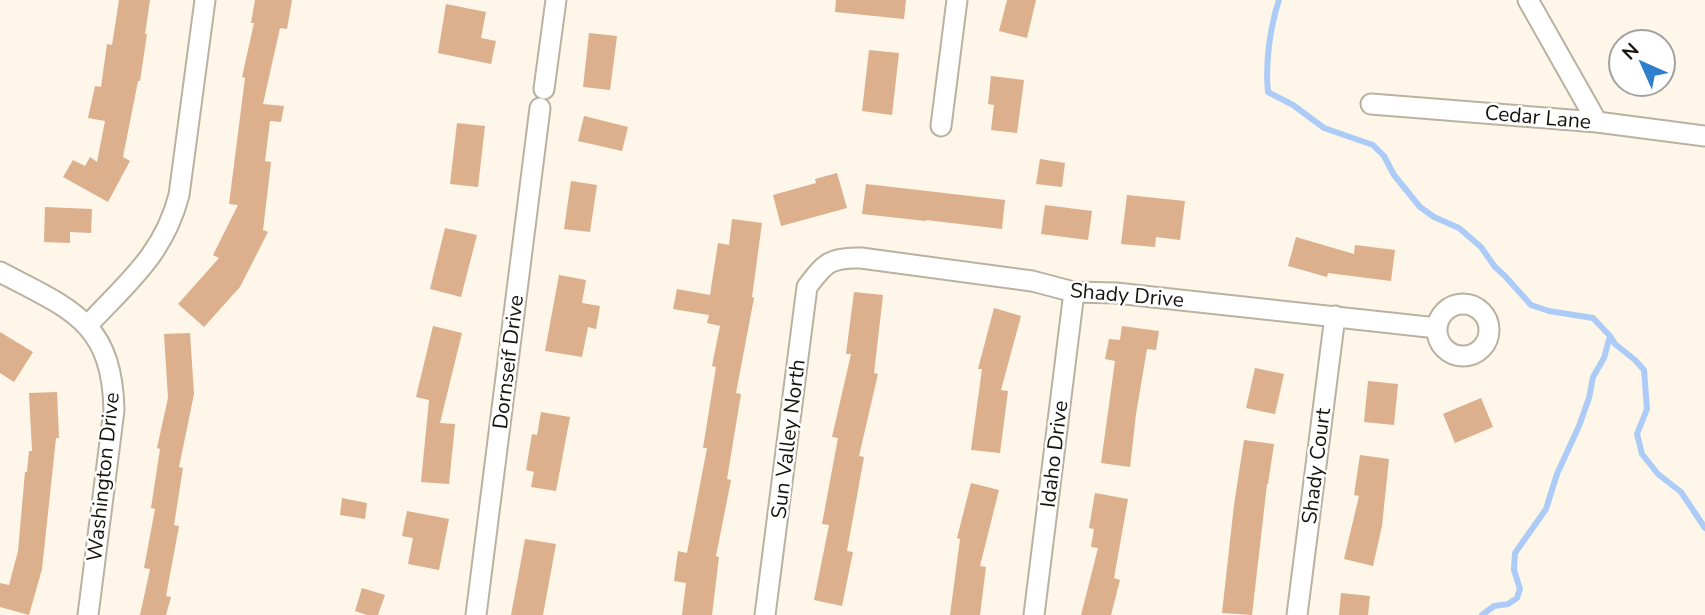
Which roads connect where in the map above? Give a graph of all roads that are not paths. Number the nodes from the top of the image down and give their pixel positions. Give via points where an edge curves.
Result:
1 (205, 0) edge
2 (556, 0) edge
3 (957, 0) edge
4 (1528, 0) edge
5 (1371, 104) dead end
6 (1597, 122) junction
7 (941, 126) dead end
8 (1705, 136) edge
9 (821, 268) joint
10 (0, 272) edge
11 (1074, 292) junction
12 (1335, 316) junction
13 (87, 326) junction
14 (1437, 328) dead end
15 (88, 615) edge
16 (476, 615) edge
17 (765, 615) edge
18 (1034, 615) edge
19 (1297, 615) edge

1 - 13 street via 175,212 153,255
2 - 16 street, Dornseif Drive
3 - 7 street
4 - 6 street
5 - 6 street, Cedar Lane
6 - 8 street, Cedar Lane
9 - 11 street, Shady Drive via 840,257 861,258 1032,281
9 - 17 street, Sun Valley North via 807,287
10 - 13 street, Washington Drive via 57,302
11 - 12 street, Shady Drive
11 - 18 street, Idaho Drive
12 - 14 street, Shady Drive
12 - 19 street, Shady Court
13 - 15 street, Washington Drive via 101,344 114,387

